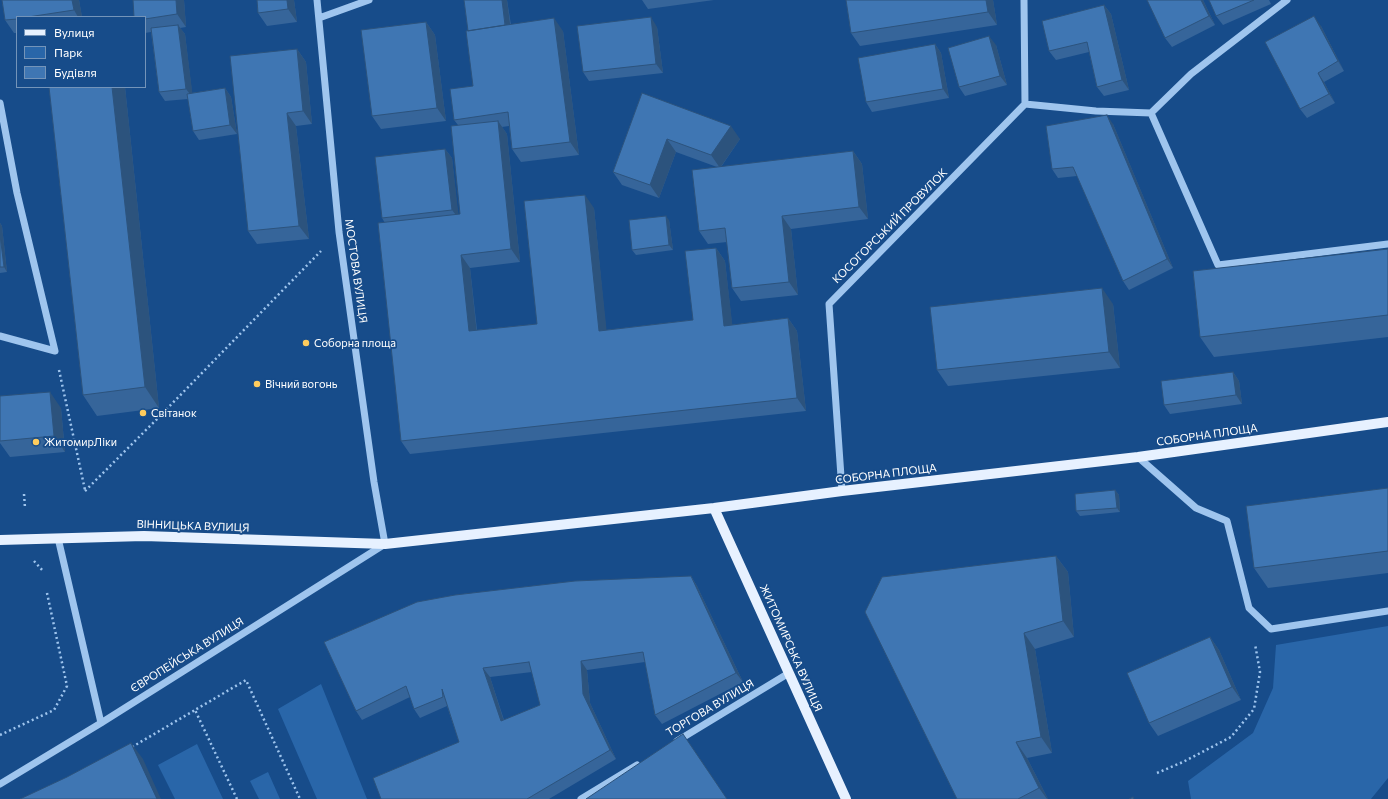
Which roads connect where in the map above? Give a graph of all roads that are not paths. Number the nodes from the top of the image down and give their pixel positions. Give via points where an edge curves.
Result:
1 (317, 0) edge
2 (369, 0) edge
3 (1024, 0) edge
4 (1287, 0) edge
5 (319, 18) junction
6 (0, 103) edge
7 (1025, 104) junction
8 (1151, 113) junction
9 (1388, 244) edge
10 (0, 336) edge
11 (1388, 422) edge
12 (1138, 457) junction
13 (842, 491) junction
14 (714, 508) junction
15 (58, 538) junction
16 (0, 540) edge
17 (386, 544) junction
18 (1388, 611) edge
19 (789, 673) junction
20 (101, 723) junction
21 (669, 746) edge
22 (642, 762) edge
23 (0, 784) edge
24 (581, 799) edge
25 (846, 799) edge

1 - 5 street, МОСТОВА ВУЛИЦЯ
2 - 5 street
3 - 7 street
4 - 8 street via 1190,74
5 - 17 street, МОСТОВА ВУЛИЦЯ via 339,232 374,482
6 - 10 street via 17,193 55,351
7 - 8 street
7 - 13 street, КОСОГОРСЬКИЙ ПРОВУЛОК via 829,304
8 - 9 street via 1218,265
11 - 12 main road, СОБОРНА ПЛОЩА
12 - 13 main road, СОБОРНА ПЛОЩА
12 - 18 street via 1196,508 1227,521 1249,608 1271,629
13 - 14 main road, СОБОРНА ПЛОЩА
14 - 17 main road, СОБОРНА ПЛОЩА
14 - 19 main road, ЖИТОМИРСЬКА ВУЛИЦЯ
15 - 16 main road, ВІННИЦЬКА ВУЛИЦЯ
15 - 17 main road, ВІННИЦЬКА ВУЛИЦЯ via 144,536
15 - 20 street
17 - 20 street, ЄВРОПЕЙСЬКА ВУЛИЦЯ
19 - 21 street, ТОРГОВА ВУЛИЦЯ
19 - 25 main road, ЖИТОМИРСЬКА ВУЛИЦЯ
20 - 23 street, ЄВРОПЕЙСЬКА ВУЛИЦЯ
22 - 24 street

